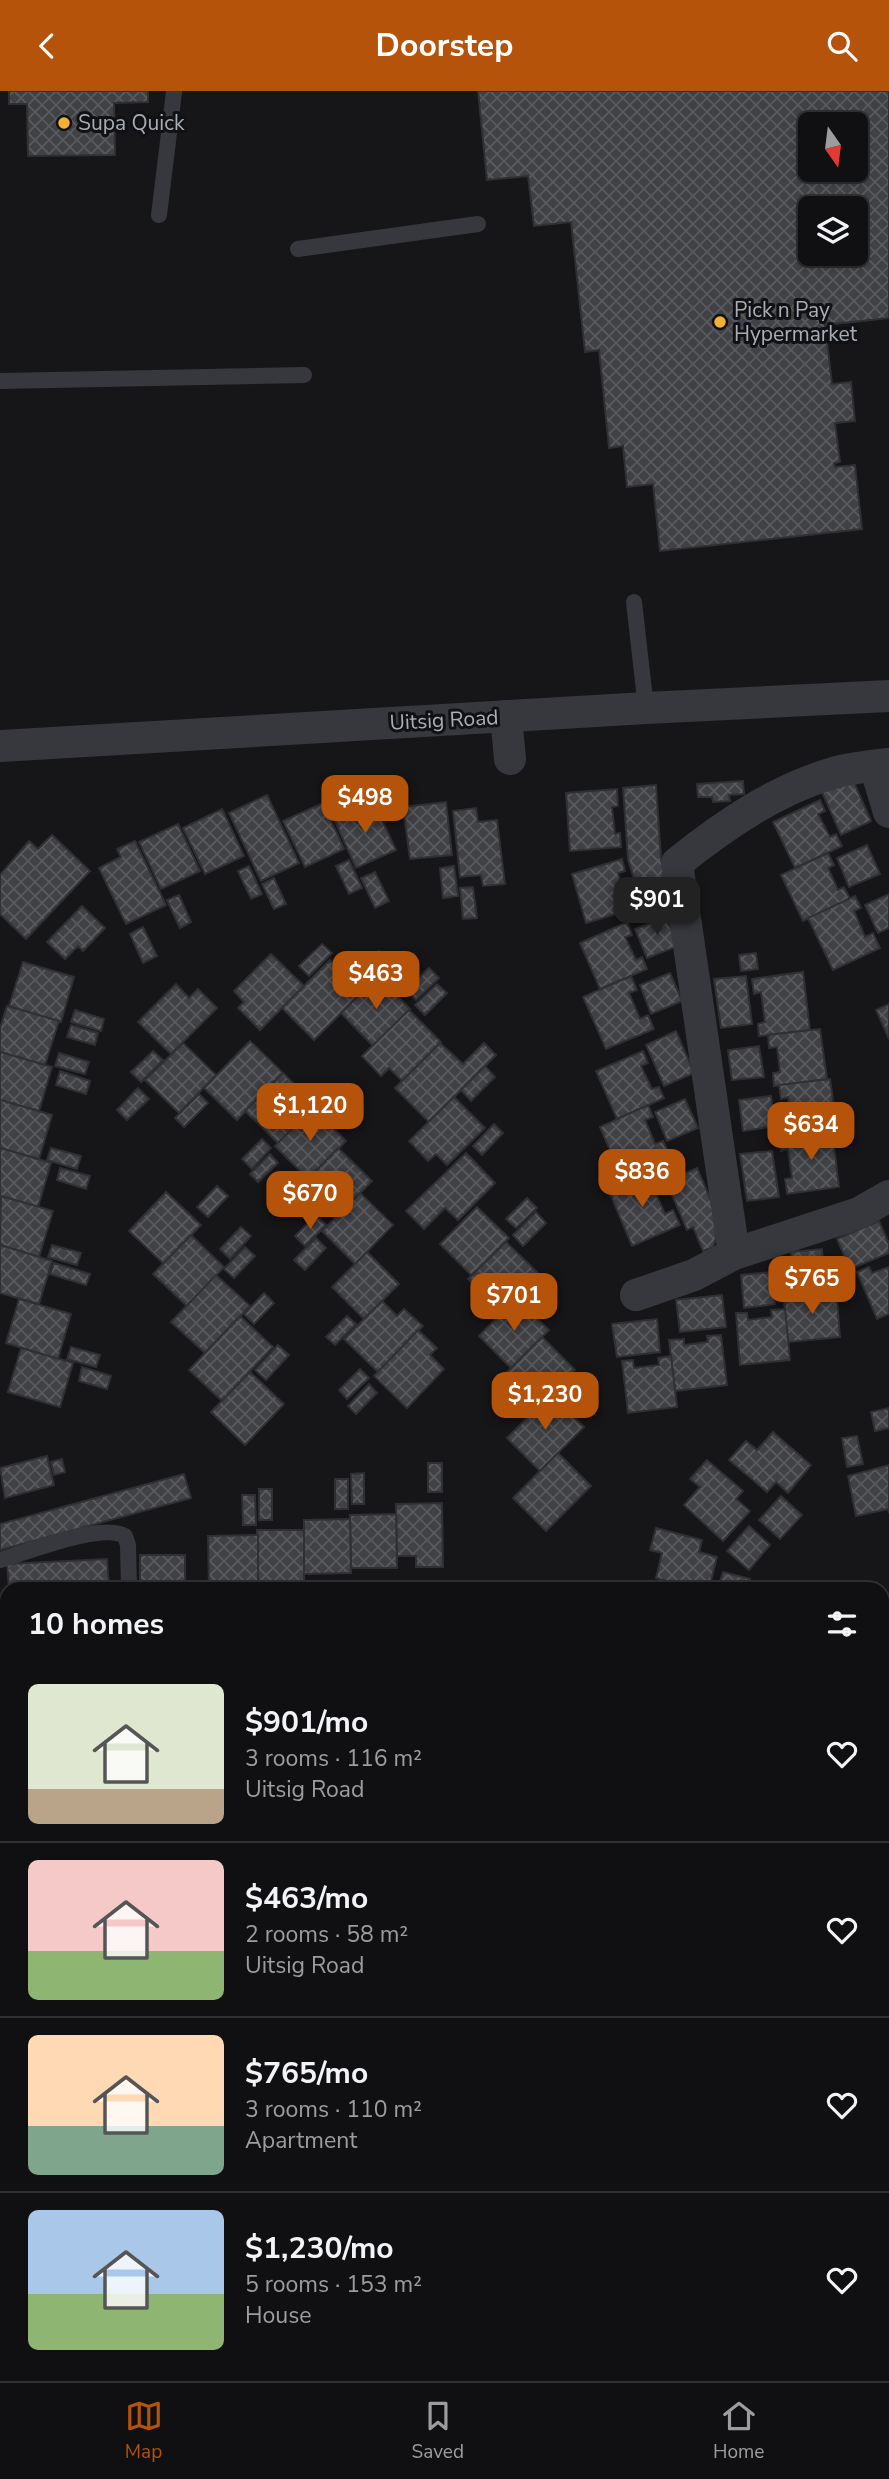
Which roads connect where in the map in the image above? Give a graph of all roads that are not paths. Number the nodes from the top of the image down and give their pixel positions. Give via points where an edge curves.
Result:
1 (174, 92) edge
2 (159, 215) dead end
3 (478, 225) dead end
4 (298, 249) dead end
5 (304, 375) dead end
6 (0, 381) edge
7 (634, 602) dead end
8 (889, 696) edge
9 (646, 708) junction
10 (506, 716) junction
11 (0, 746) edge
12 (510, 759) dead end
13 (882, 765) edge
14 (889, 812) edge
15 (889, 1196) edge
16 (734, 1254) junction
17 (636, 1295) dead end
18 (0, 1560) edge
19 (129, 1582) edge

1 - 2 lane
3 - 4 lane
5 - 6 lane
7 - 9 lane
8 - 9 street, Uitsig Road
9 - 10 street, Uitsig Road
10 - 11 street, Uitsig Road
10 - 12 street
13 - 14 street
13 - 16 street via 832,773 778,794 677,863
15 - 16 street via 859,1213
16 - 17 street via 694,1275
18 - 19 lane via 86,1534 118,1532 128,1545

